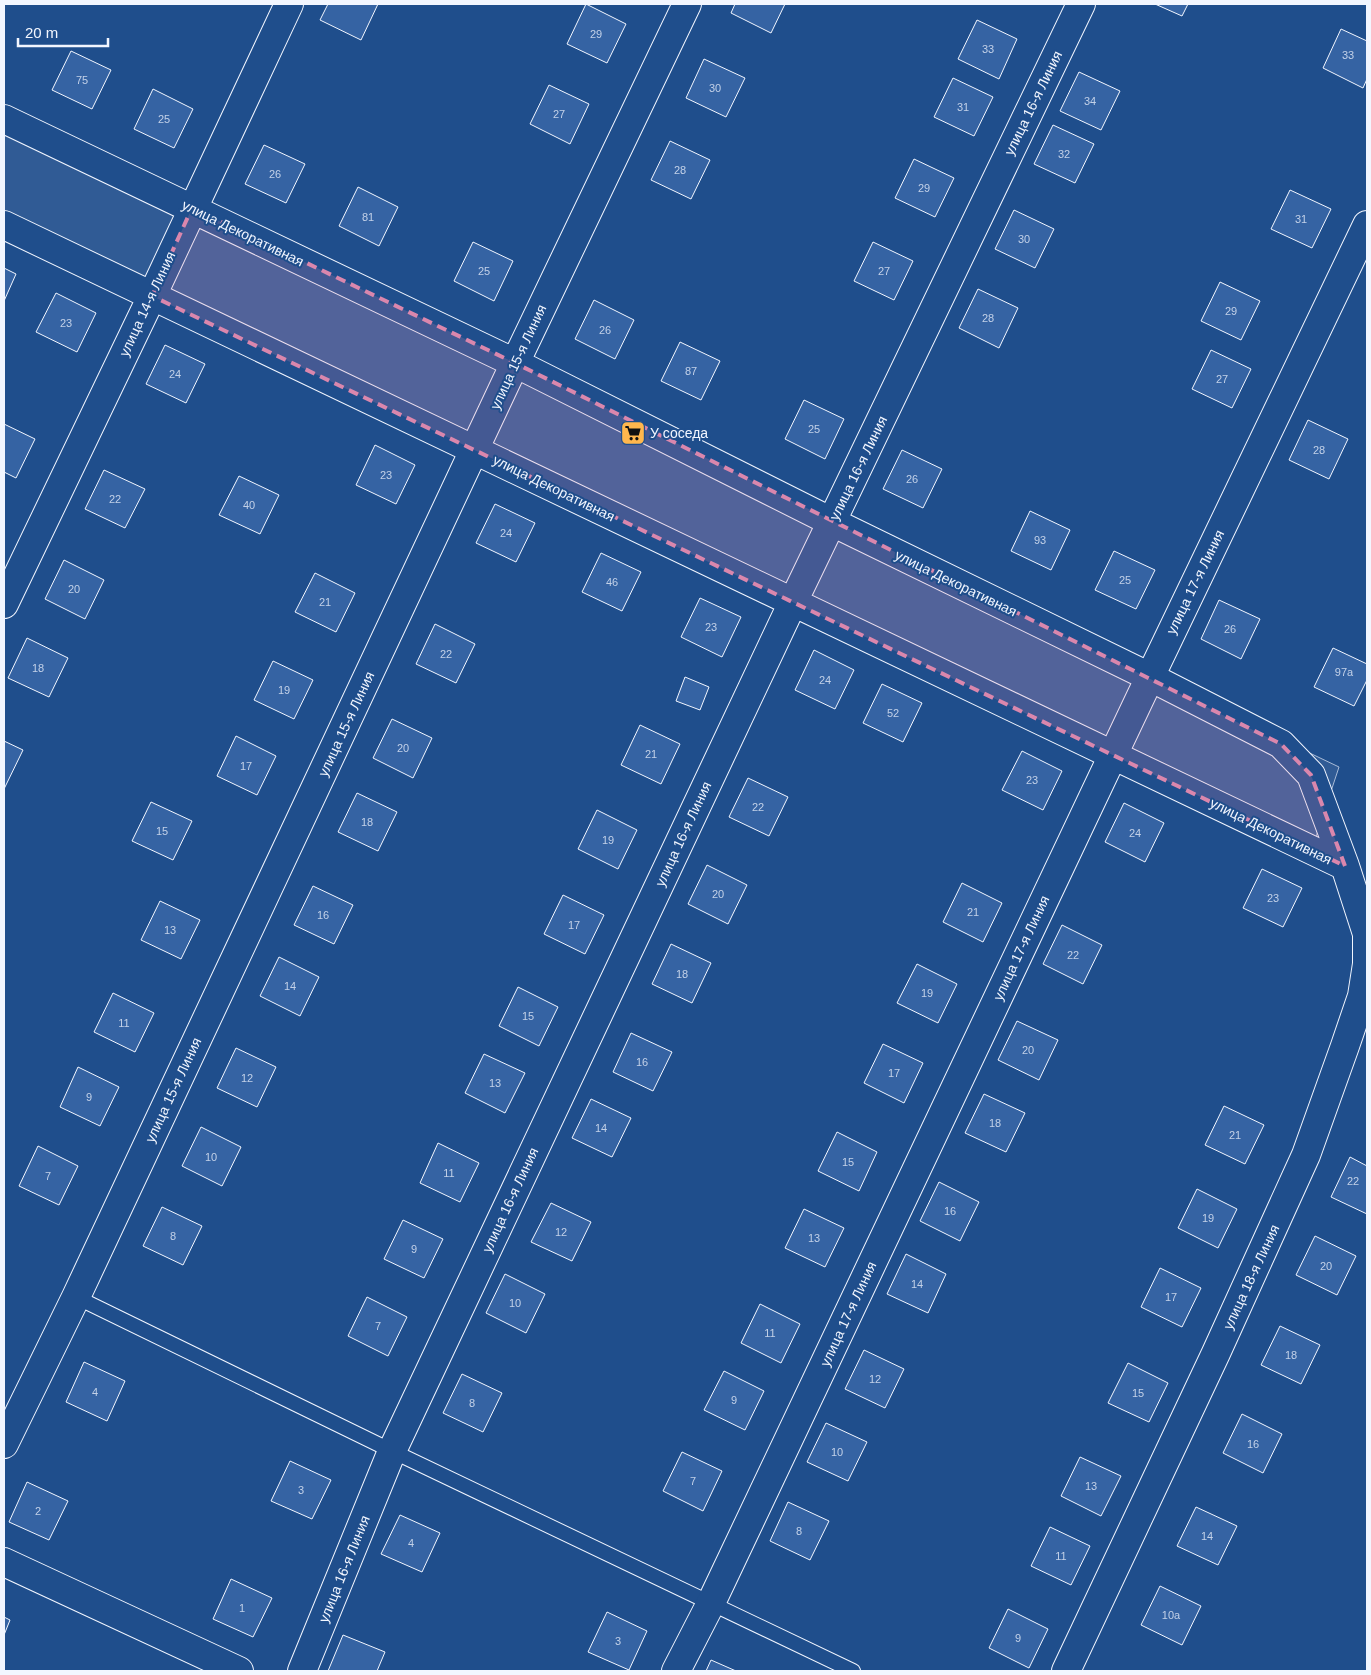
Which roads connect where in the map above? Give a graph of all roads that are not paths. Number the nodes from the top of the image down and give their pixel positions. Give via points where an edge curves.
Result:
1 (289, 4) edge
2 (687, 4) edge
3 (1081, 4) edge
4 (4, 119) edge
5 (192, 208) junction
6 (4, 225) edge
7 (1367, 226) edge
8 (152, 296) junction
9 (515, 363) junction
10 (475, 450) junction
11 (832, 522) junction
12 (793, 602) junction
13 (4, 604) edge
14 (1150, 677) junction
15 (1113, 755) junction
16 (1345, 866) junction
17 (76, 1296) junction
18 (4, 1444) edge
19 (392, 1451) junction
20 (4, 1562) edge
21 (711, 1602) junction
22 (239, 1671) edge
23 (302, 1671) edge
24 (676, 1671) edge
25 (853, 1671) edge
26 (1066, 1671) edge

1 - 5 street, улица 14-я Линия
2 - 9 street, улица 15-я Линия
3 - 11 street, улица 16-я Линия
4 - 5 street, улица Декоративная
5 - 8 street, улица 14-я Линия
5 - 9 street, улица Декоративная
6 - 8 street, улица Декоративная
7 - 14 street, улица 17-я Линия
8 - 10 street, улица Декоративная
8 - 13 street, улица 14-я Линия
9 - 10 street, улица 15-я Линия
9 - 11 street, улица Декоративная
10 - 12 street, улица Декоративная
10 - 17 street, улица 15-я Линия
11 - 12 street, улица 16-я Линия
11 - 14 street, улица Декоративная
12 - 15 street, улица Декоративная
12 - 19 street, улица 16-я Линия
14 - 15 street, улица 17-я Линия
14 - 16 street, улица Декоративная via 1281,744 1311,775
15 - 16 street, улица Декоративная
15 - 21 street, улица 17-я Линия
16 - 26 street, улица 18-я Линия via 1367,934 1362,996 1345,1046 1306,1155
17 - 18 street, улица 15-я Линия
17 - 19 lane
19 - 21 lane
19 - 23 street, улица 16-я Линия
20 - 22 street
21 - 24 street, улица 17-я Линия
21 - 25 lane

